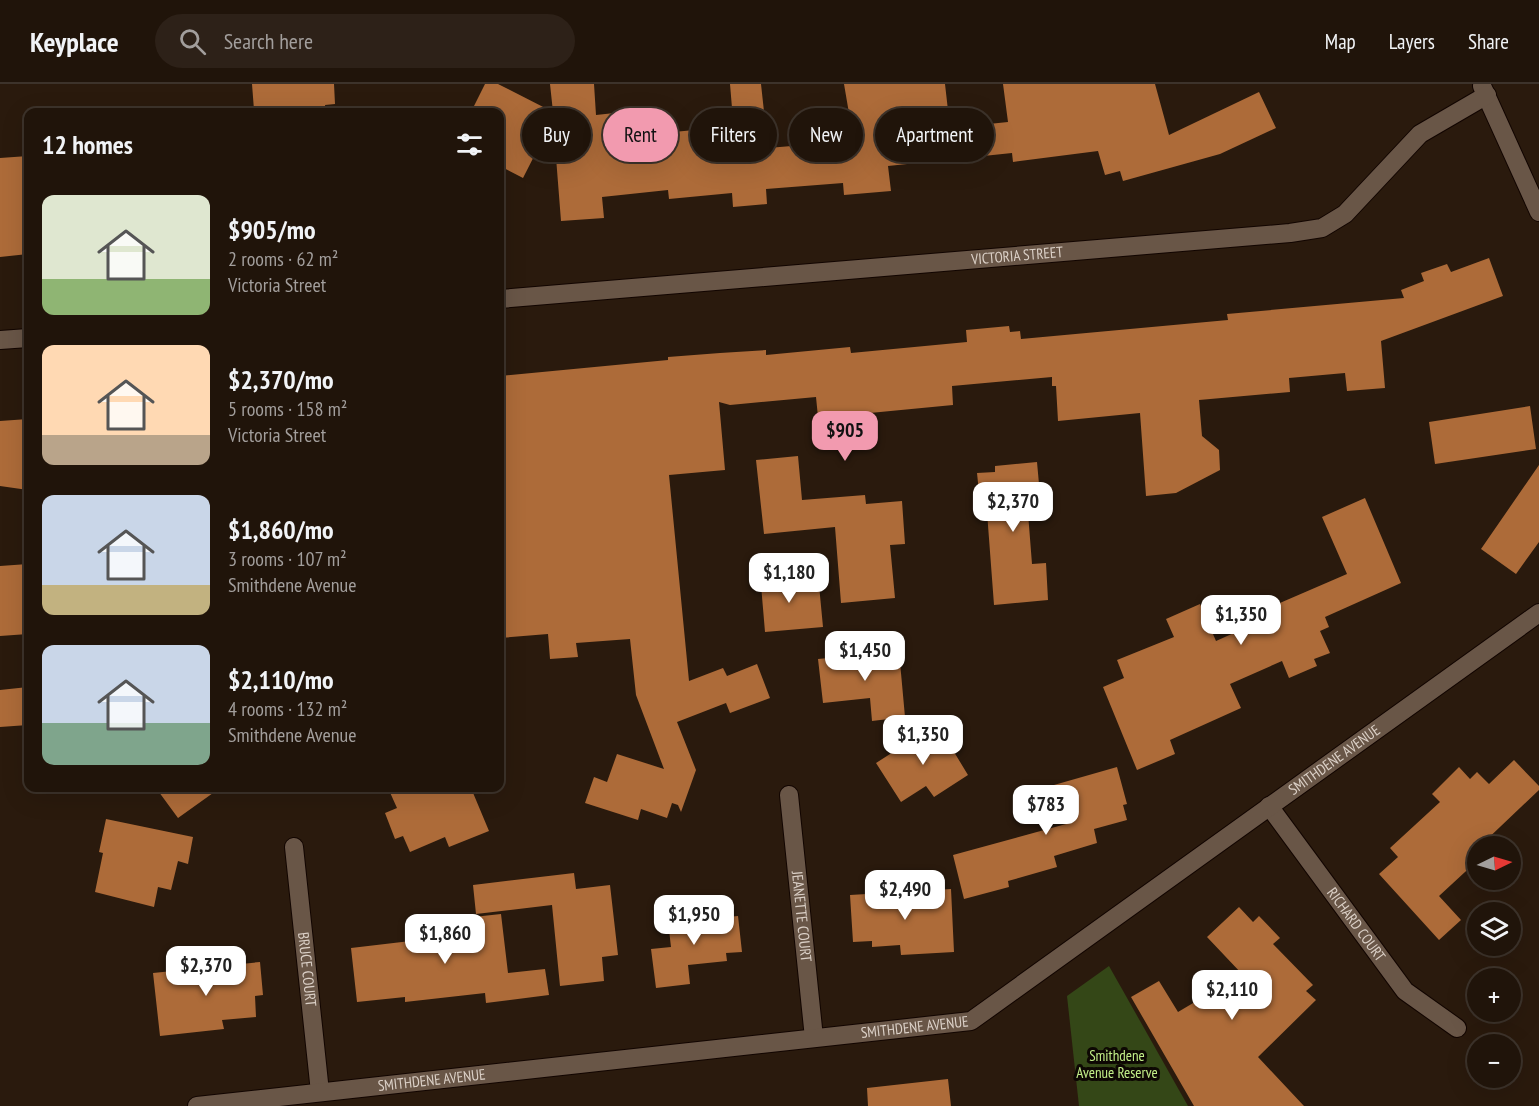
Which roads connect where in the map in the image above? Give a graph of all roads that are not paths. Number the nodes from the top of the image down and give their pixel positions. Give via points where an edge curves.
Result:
1 (1484, 89) edge
2 (1539, 212) edge
3 (504, 300) edge
4 (24, 338) edge
5 (0, 340) edge
6 (1539, 613) edge
7 (789, 795) dead end
8 (1269, 806) junction
9 (294, 847) dead end
10 (1457, 1028) dead end
11 (814, 1038) junction
12 (320, 1092) junction
13 (197, 1106) edge

1 - 2 street
1 - 3 street, VICTORIA STREET via 1420,134 1345,214 1322,228 1129,248
4 - 5 street
6 - 8 street, SMITHDENE AVENUE
7 - 11 street, JEANETTE COURT
8 - 10 street, RICHARD COURT via 1405,991
8 - 11 street, SMITHDENE AVENUE via 971,1021
9 - 12 street, BRUCE COURT
11 - 12 street, SMITHDENE AVENUE
12 - 13 street, SMITHDENE AVENUE

